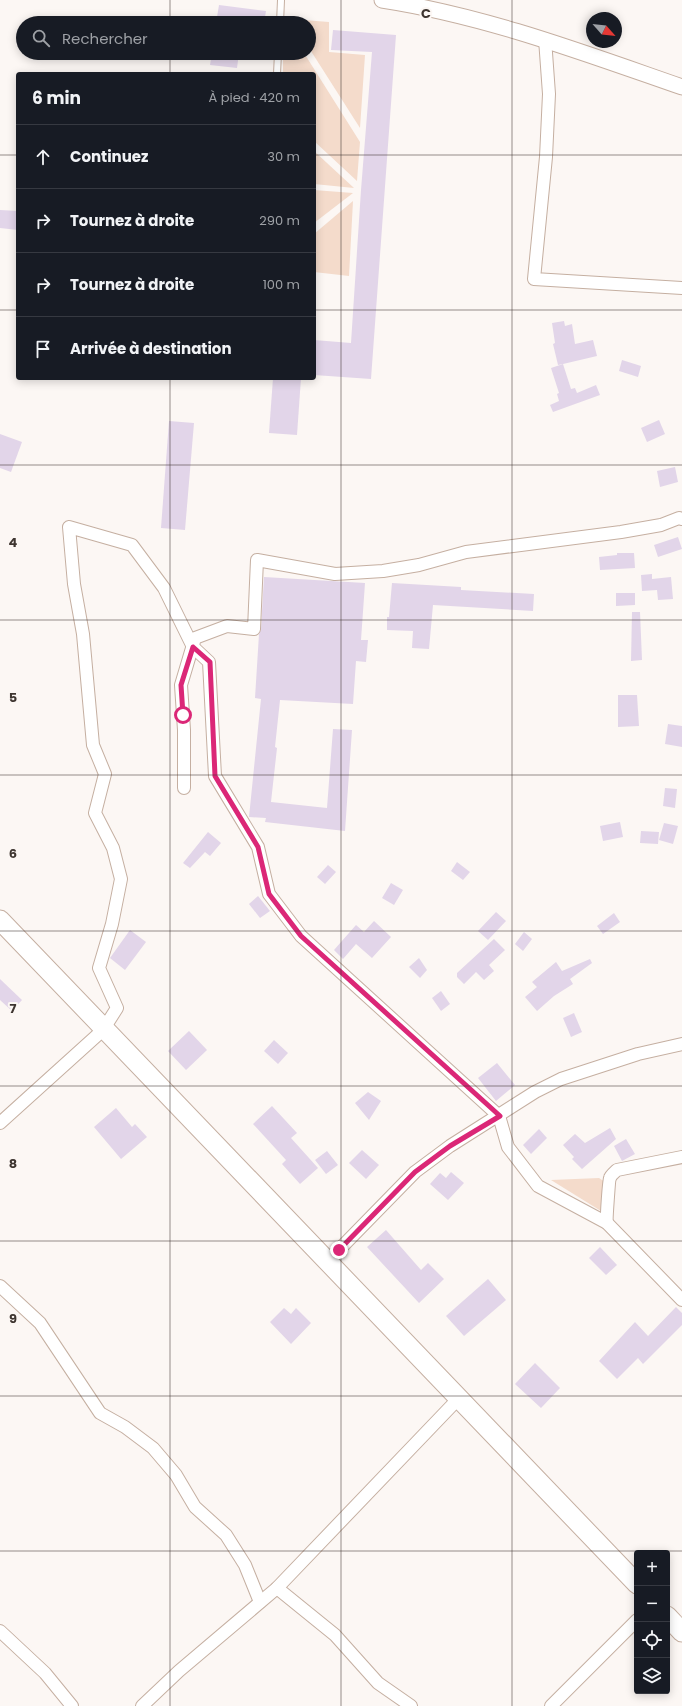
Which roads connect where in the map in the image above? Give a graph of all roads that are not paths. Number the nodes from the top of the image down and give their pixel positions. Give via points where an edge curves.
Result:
1 (281, 0) edge
2 (382, 0) edge
3 (280, 16) edge
4 (545, 39) junction
5 (278, 60) edge
6 (277, 72) edge
7 (682, 87) edge
8 (682, 288) edge
9 (682, 519) edge
10 (193, 647) junction
11 (184, 788) dead end
12 (0, 920) edge
13 (103, 1030) junction
14 (682, 1044) edge
15 (500, 1116) junction
16 (0, 1123) edge
17 (682, 1157) edge
18 (607, 1224) junction
19 (328, 1261) junction
20 (0, 1286) edge
21 (682, 1300) edge
22 (459, 1398) junction
23 (634, 1581) edge
24 (277, 1588) junction
25 (260, 1602) junction
26 (670, 1619) edge
27 (635, 1622) edge
28 (0, 1631) edge
29 (682, 1632) edge
30 (72, 1706) edge
31 (142, 1706) edge
32 (411, 1706) edge
33 (551, 1706) edge

1 - 3 lane
2 - 4 street via 410,4
4 - 7 street
4 - 8 street via 549,94 546,157 534,279
5 - 6 lane
9 - 10 street via 621,532 466,552 419,565 383,571 335,574 257,560 254,629 227,626 195,638
10 - 11 street via 181,685
10 - 13 street via 164,588 132,545 69,527 74,584 83,634 93,745 105,774 95,813 113,848 121,879 112,924 99,968 116,1008
10 - 15 street via 210,662 215,776 258,847 269,894 301,936
12 - 13 main road
13 - 16 street
13 - 19 main road
14 - 15 street via 638,1054 561,1079 535,1092
15 - 18 street via 508,1147 538,1186
15 - 19 street via 450,1146 415,1172
17 - 18 street via 616,1170 608,1183
18 - 21 street
19 - 22 main road
20 - 25 street via 40,1323 100,1413 125,1427 153,1448 176,1475 195,1506 226,1535 245,1565
22 - 23 main road
22 - 24 street
24 - 25 street
24 - 32 street via 335,1635 378,1683
25 - 31 street
26 - 29 main road
27 - 33 street
28 - 30 street via 45,1673

